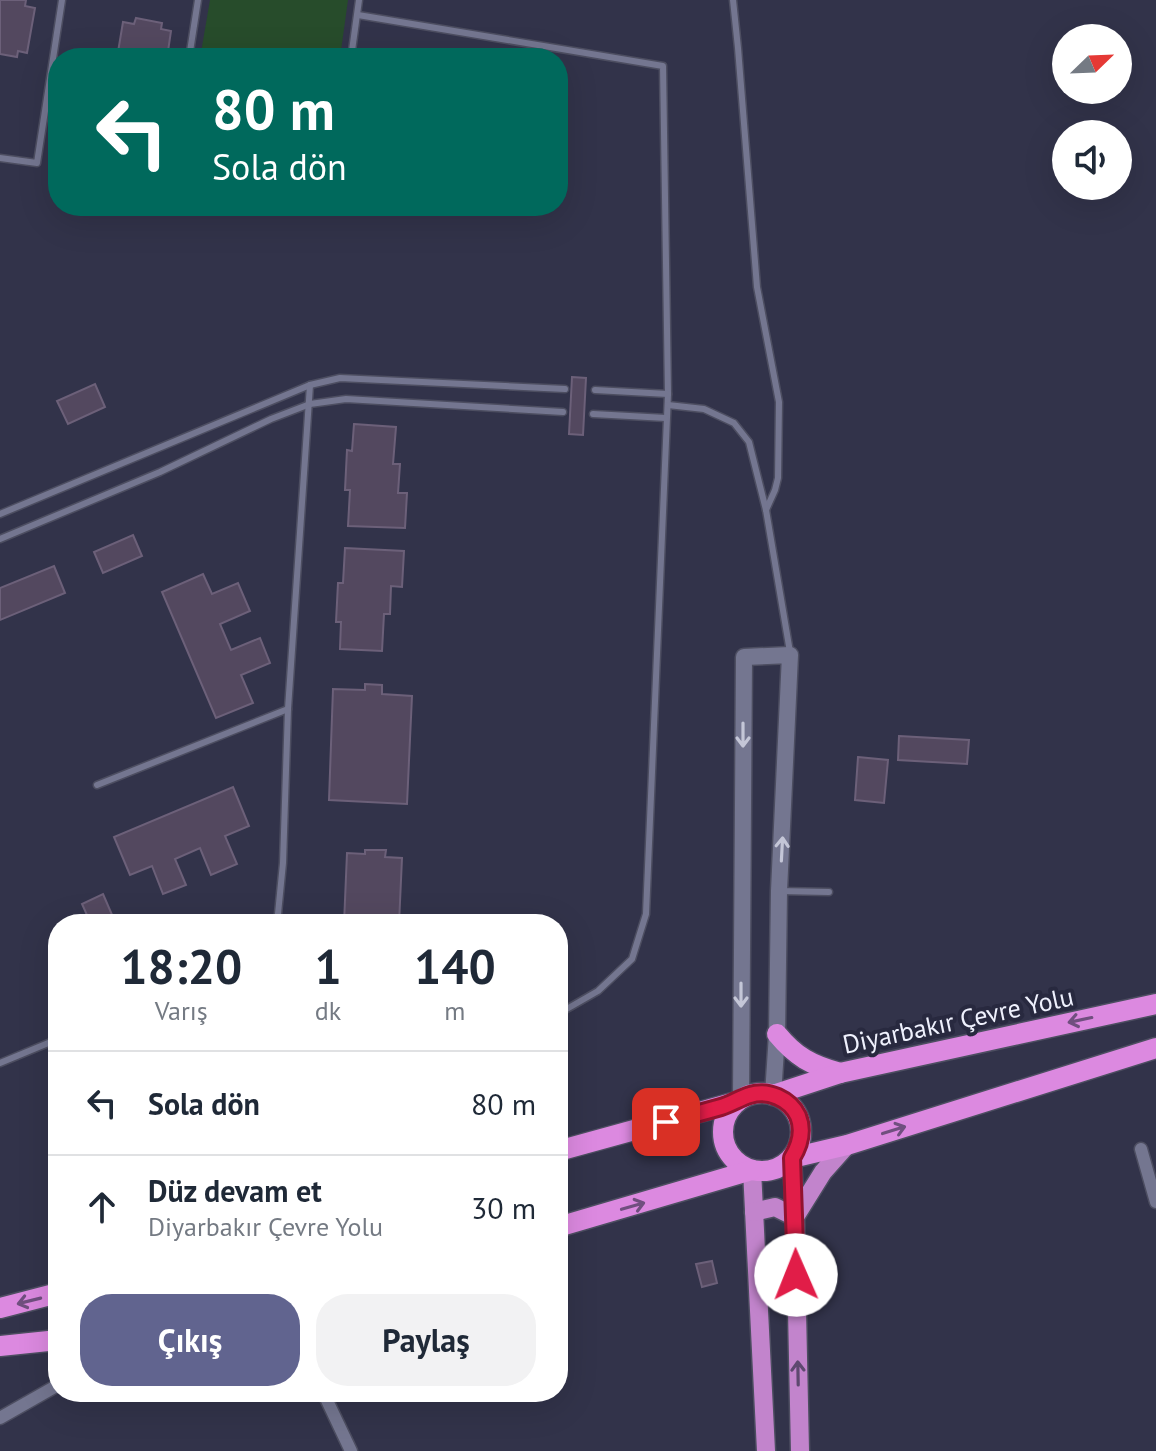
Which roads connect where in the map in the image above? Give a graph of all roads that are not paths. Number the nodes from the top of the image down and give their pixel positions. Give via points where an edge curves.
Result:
1 (62, 0) edge
2 (198, 0) edge
3 (359, 0) edge
4 (733, 0) edge
5 (358, 15) junction
6 (55, 48) edge
7 (191, 48) edge
8 (353, 48) edge
9 (555, 48) edge
10 (568, 50) edge
11 (48, 91) edge
12 (0, 158) edge
13 (310, 385) junction
14 (565, 389) dead end
15 (595, 390) dead end
16 (668, 394) junction
17 (310, 404) junction
18 (668, 405) junction
19 (563, 412) dead end
20 (593, 414) dead end
21 (666, 418) junction
22 (766, 510) junction
23 (0, 514) edge
24 (0, 539) edge
25 (790, 655) junction
26 (288, 709) junction
27 (97, 785) dead end
28 (779, 891) junction
29 (829, 892) dead end
30 (278, 914) edge
31 (1156, 1004) edge
32 (568, 1008) edge
33 (777, 1034) junction
34 (48, 1043) edge
35 (1156, 1048) edge
36 (0, 1063) edge
37 (840, 1073) junction
38 (773, 1095) junction
39 (739, 1101) junction
40 (847, 1145) junction
41 (568, 1148) edge
42 (1141, 1149) dead end
43 (792, 1158) junction
44 (752, 1170) junction
45 (1156, 1202) edge
46 (754, 1212) junction
47 (795, 1217) junction
48 (568, 1224) edge
49 (48, 1296) edge
50 (0, 1308) edge
51 (48, 1341) edge
52 (0, 1346) edge
53 (48, 1391) edge
54 (328, 1402) edge
55 (0, 1418) edge
56 (351, 1451) edge
57 (766, 1451) edge
58 (800, 1451) edge

1 - 6 lane
2 - 7 lane
3 - 5 lane
4 - 22 lane via 757,287 779,402 778,478
5 - 8 lane
5 - 9 lane
10 - 16 lane via 663,66
11 - 12 lane via 37,163
13 - 14 lane via 340,378
13 - 17 lane
13 - 23 lane
15 - 16 lane
16 - 18 lane
17 - 19 lane via 346,399
17 - 24 lane
17 - 26 lane
18 - 21 lane
18 - 22 lane via 704,409 734,423 749,442
20 - 21 lane
21 - 32 lane via 646,914 632,959 598,991
22 - 25 lane
28 -> 25 main road
25 -> 39 main road via 744,657
26 - 27 lane
26 - 30 lane
28 - 29 lane
28 - 33 main road
31 -> 37 highway, Diyarbakır Çevre Yolu
33 - 37 highway via 800,1057
33 - 38 main road
34 - 36 lane
40 -> 35 highway
37 - 38 highway, Diyarbakır Çevre Yolu
38 - 39 highway
38 - 43 highway via 791,1106 801,1126
39 - 41 highway
39 - 44 highway via 725,1120 724,1141 734,1160
40 - 43 highway
40 - 47 main road
42 - 45 street
43 - 44 highway via 773,1170
43 - 47 main road
44 - 46 main road
48 -> 44 highway
46 - 47 main road via 775,1207
46 - 57 main road
58 -> 47 main road
49 -> 50 highway
51 - 52 highway
53 - 55 street
54 - 56 street

